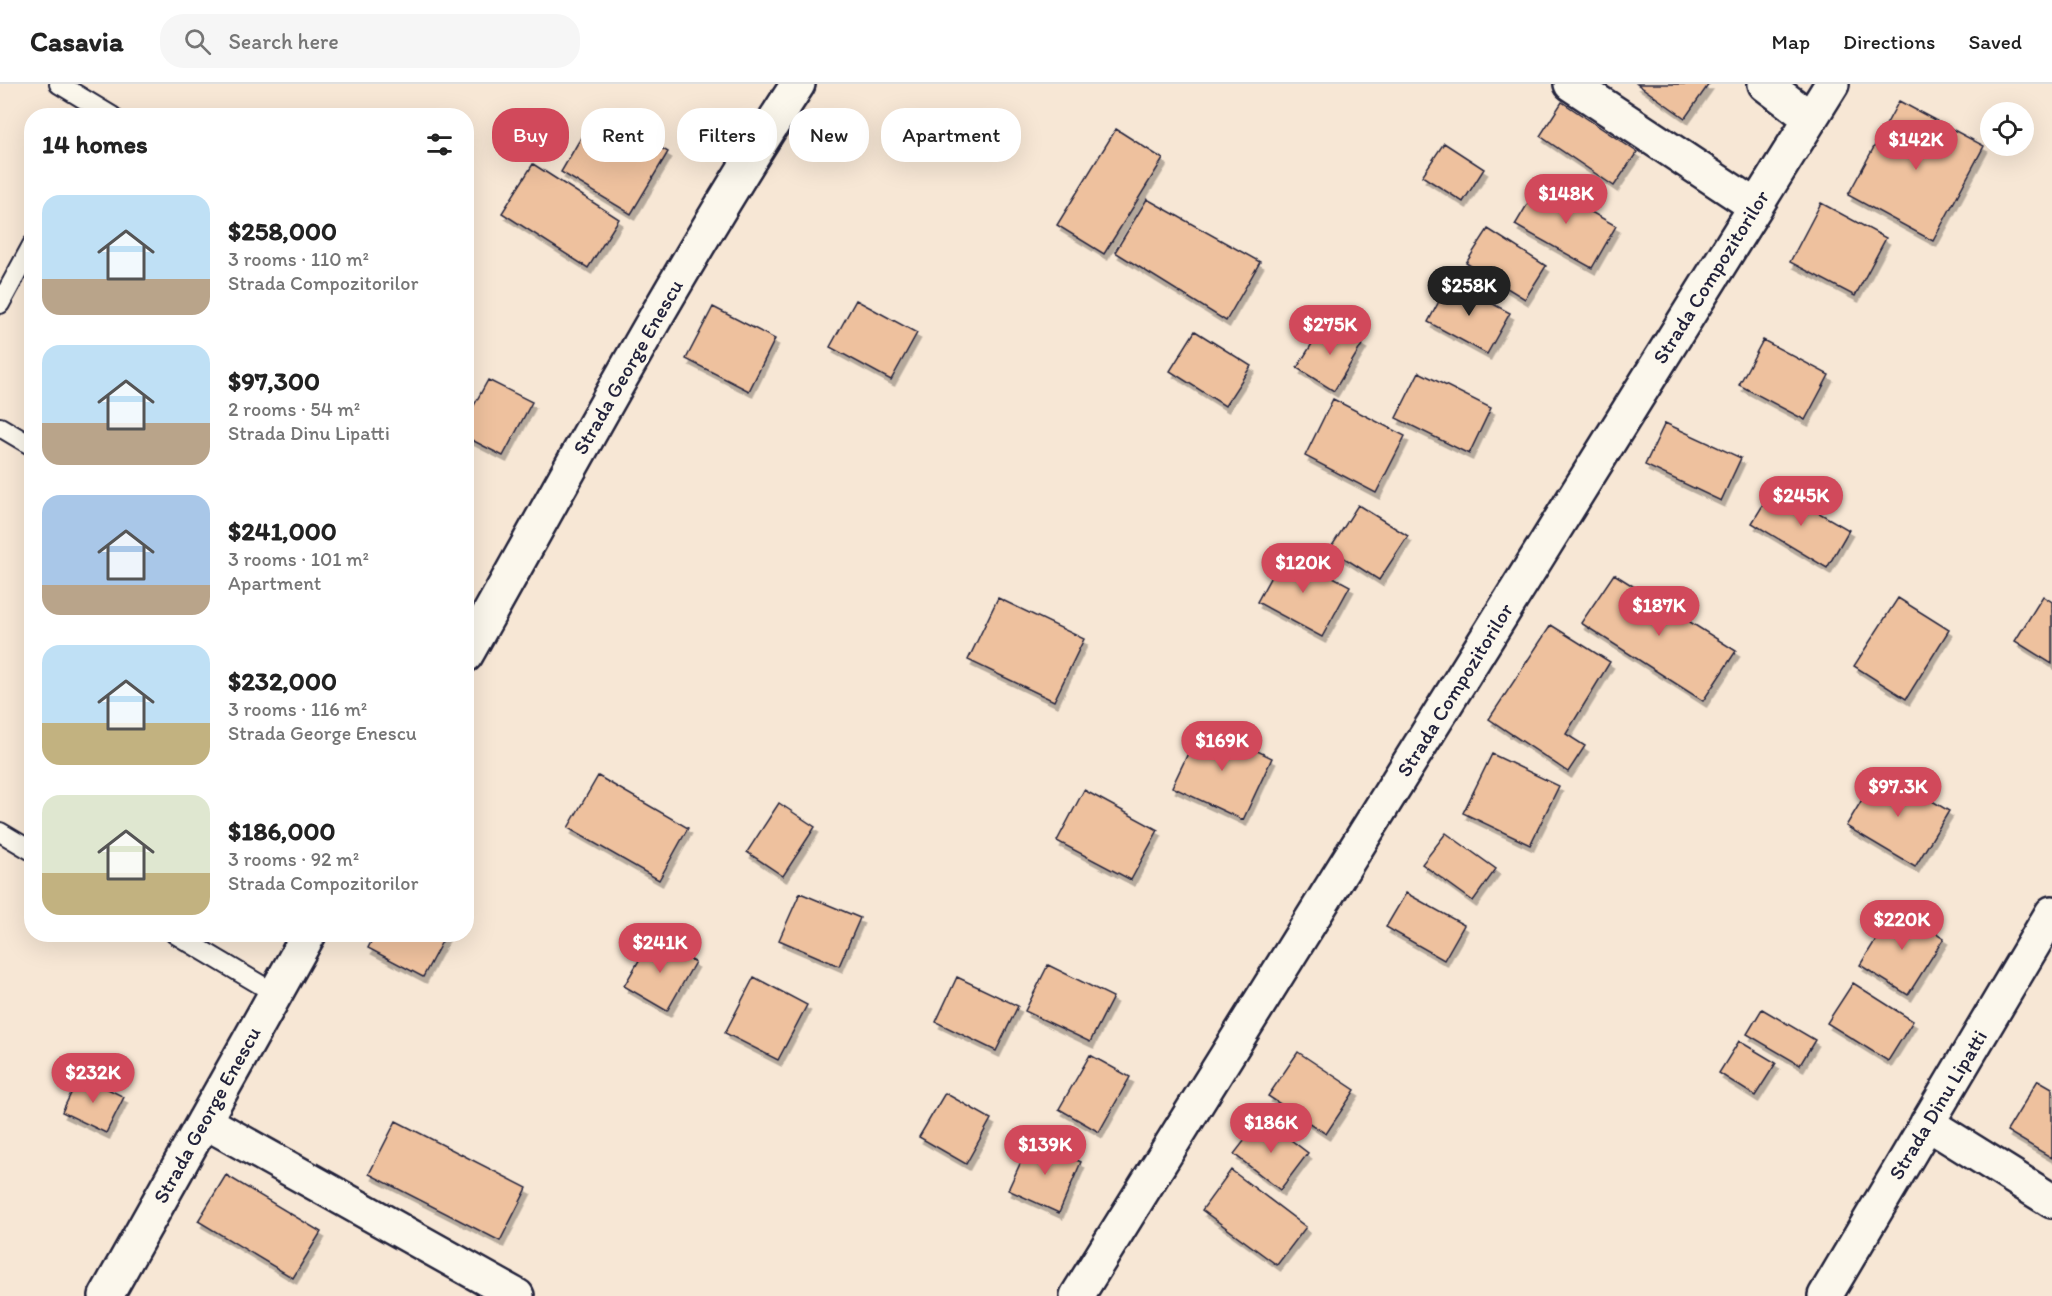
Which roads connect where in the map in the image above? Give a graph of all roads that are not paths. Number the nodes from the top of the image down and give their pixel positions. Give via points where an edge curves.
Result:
1 (59, 84) edge
2 (798, 84) edge
3 (1571, 84) edge
4 (1765, 84) edge
5 (1832, 84) edge
6 (96, 108) edge
7 (1810, 118) junction
8 (1755, 207) junction
9 (24, 260) edge
10 (0, 304) edge
11 (0, 427) edge
12 (24, 441) edge
13 (474, 641) edge
14 (0, 832) edge
15 (24, 846) edge
16 (2052, 913) edge
17 (189, 942) edge
18 (305, 942) edge
19 (276, 993) junction
20 (204, 1121) junction
21 (1927, 1123) junction
22 (2052, 1201) edge
23 (106, 1296) edge
24 (517, 1296) edge
25 (1077, 1296) edge
26 (1824, 1296) edge

1 - 6 lane
2 - 13 street, Strada George Enescu via 748,160 630,361
3 - 8 street
4 - 7 street
5 - 7 street, Strada Compozitorilor
7 - 8 street, Strada Compozitorilor
8 - 25 street, Strada Compozitorilor
9 - 10 lane
11 - 12 lane
14 - 15 lane
16 - 21 street, Strada Dinu Lipatti
17 - 19 lane
18 - 19 street, Strada George Enescu
19 - 20 street, Strada George Enescu
20 - 23 street, Strada George Enescu
20 - 24 street
21 - 22 street
21 - 26 street, Strada Dinu Lipatti

